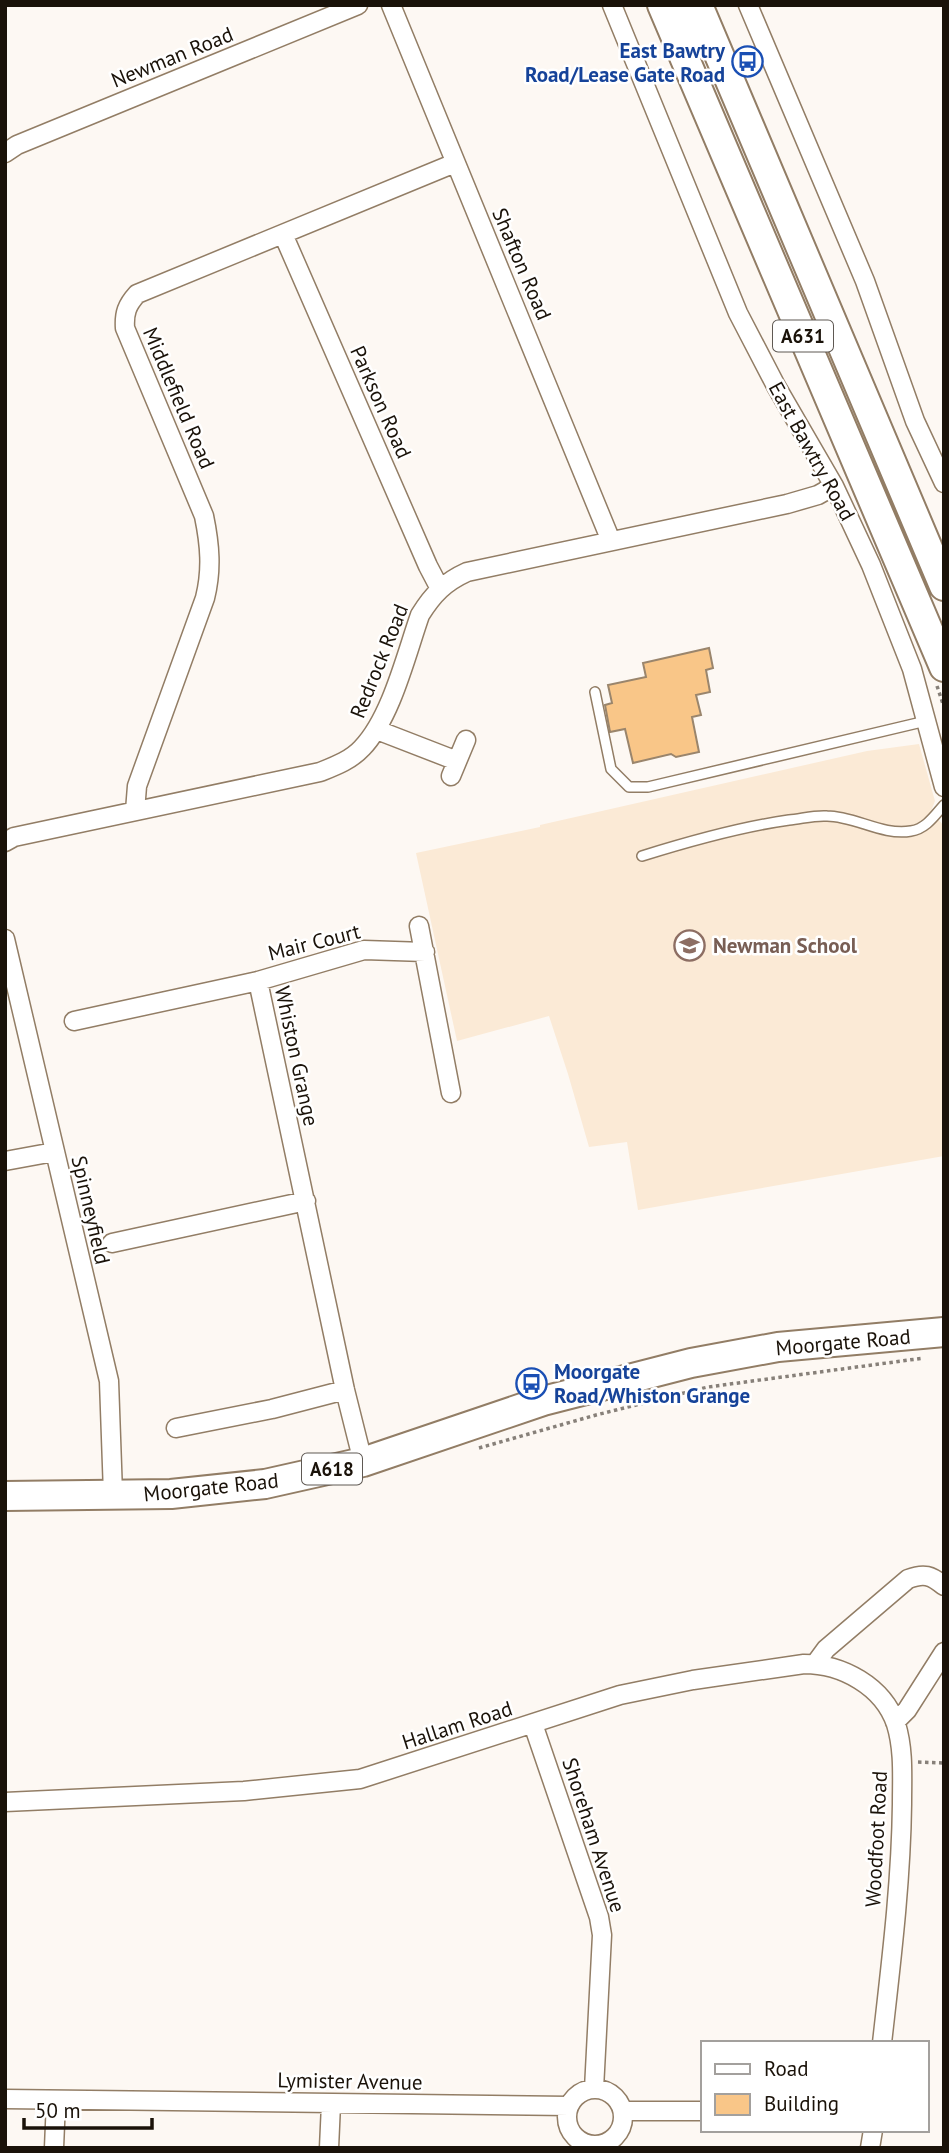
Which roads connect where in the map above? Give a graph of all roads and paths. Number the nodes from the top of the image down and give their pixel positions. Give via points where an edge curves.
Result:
1 (358, 5) edge
2 (391, 5) edge
3 (612, 5) edge
4 (662, 5) edge
5 (692, 5) edge
6 (698, 5) edge
7 (748, 5) edge
8 (5, 153) edge
9 (455, 163) junction
10 (736, 178) junction
11 (283, 234) junction
12 (944, 483) edge
13 (834, 486) junction
14 (611, 541) junction
15 (944, 586) edge
16 (439, 587) junction
17 (944, 667) edge
18 (595, 692) dead end
19 (926, 721) junction
20 (377, 730) junction
21 (466, 740) dead end
22 (944, 787) edge
23 (944, 805) edge
24 (135, 811) junction
25 (5, 842) edge
26 (642, 856) dead end
27 (419, 926) dead end
28 (5, 939) edge
29 (425, 953) junction
30 (258, 981) junction
31 (74, 1021) dead end
32 (451, 1093) dead end
33 (54, 1152) junction
34 (5, 1161) edge
35 (306, 1201) junction
36 (112, 1244) dead end
37 (944, 1332) edge
38 (345, 1390) junction
39 (176, 1428) dead end
40 (363, 1462) junction
41 (113, 1494) junction
42 (5, 1496) edge
43 (944, 1586) edge
44 (944, 1652) edge
45 (815, 1664) junction
46 (895, 1722) junction
47 (533, 1724) junction
48 (902, 1762) junction
49 (944, 1763) edge
50 (5, 1802) edge
51 (882, 2041) edge
52 (594, 2089) junction
53 (5, 2098) edge
54 (56, 2099) junction
55 (331, 2104) junction
56 (569, 2106) junction
57 (623, 2111) junction
58 (701, 2111) edge
59 (597, 2147) edge
60 (54, 2148) edge
61 (330, 2148) edge

1 - 8 street, Newman Road
2 - 9 street, Shafton Road
3 - 13 street, East Bawtry Road via 738,313
4 - 10 main road, East Bawtry Road / A631
5 - 10 street, East Bawtry Road via 683,18 718,111
6 - 15 main road, A631
7 - 12 street via 865,281 915,421
9 - 11 street, Middlefield Road
9 - 14 street, Shafton Road
10 - 17 main road, East Bawtry Road / A631
11 - 16 street, Parkson Road
11 - 24 street, Middlefield Road via 137,294 124,315 125,328 204,516 211,575 137,786
13 - 14 street, Redrock Road via 788,504
13 - 19 street, East Bawtry Road via 912,669
14 - 16 street, Redrock Road via 467,572
16 - 20 street, Redrock Road via 420,615
18 - 19 lane via 611,769 629,787 648,787
19 - 22 street, East Bawtry Road
20 - 21 street via 454,768
20 - 24 street, Redrock Road via 341,764 320,772
23 - 26 lane via 915,831 888,830 825,815 703,837
24 - 25 street, Redrock Road
27 - 29 street
28 - 33 street, Spinneyfield
29 - 30 street, Mair Court via 364,950
29 - 32 street
30 - 31 street, Whiston Grange
30 - 35 street, Whiston Grange
33 - 34 street
33 - 41 street, Spinneyfield via 109,1381
35 - 36 street
35 - 38 street, Whiston Grange
37 - 40 main road, Moorgate Road / A618 via 778,1347 691,1363 543,1401
38 - 39 street
38 - 40 street, Whiston Grange
40 - 41 main road, Moorgate Road / A618 via 253,1486
41 - 42 main road, Moorgate Road / A618
43 - 45 street via 933,1576 920,1574 908,1579 826,1649
44 - 46 street
45 - 46 street, Hallam Road via 860,1681 877,1694
45 - 47 street, Hallam Road via 620,1695
46 - 48 street, Woodfoot Road
47 - 50 street, Hallam Road via 360,1779 244,1791
47 - 52 street, Shoreham Avenue via 599,1917 602,1935
48 - 49 path
48 - 51 street, Woodfoot Road via 902,1841
52 - 56 street via 579,2094
52 - 57 street via 613,2094
53 - 54 street, Lymister Avenue
54 - 55 street, Lymister Avenue
54 - 60 street
55 - 56 street, Lymister Avenue
55 - 61 street
56 - 59 street via 572,2134
57 - 58 street
57 - 59 street via 618,2134

